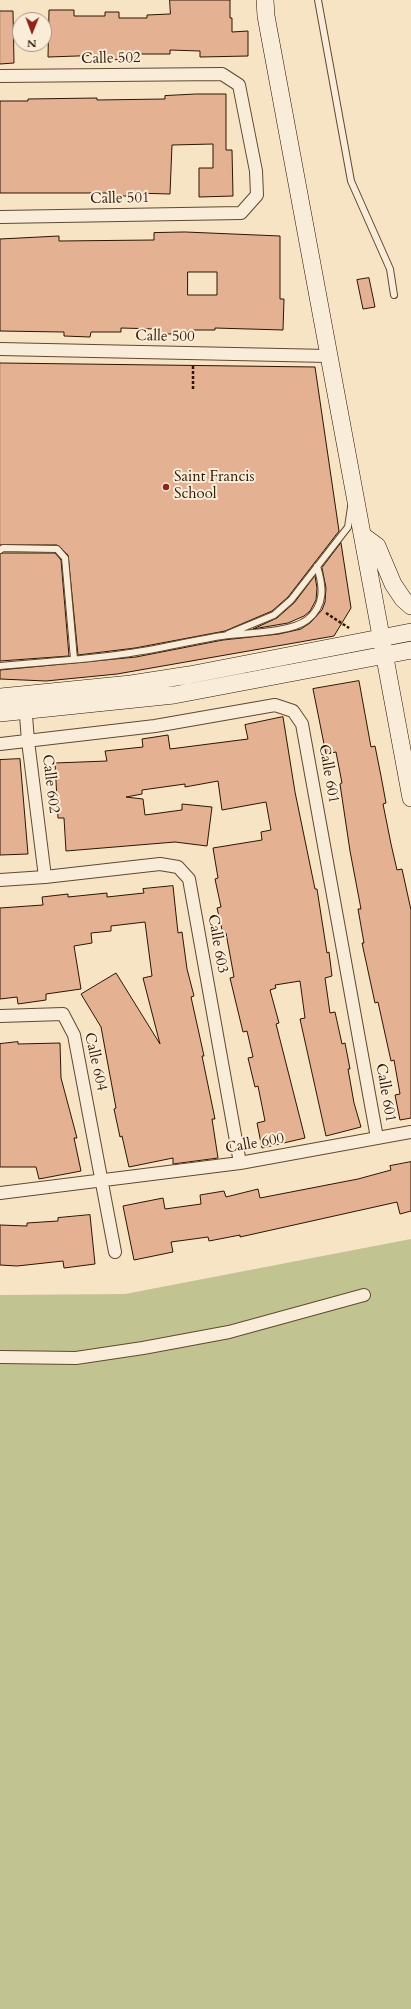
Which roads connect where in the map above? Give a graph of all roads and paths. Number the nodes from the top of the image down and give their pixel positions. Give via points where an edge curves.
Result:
1 (265, 0) edge
2 (318, 0) edge
3 (0, 76) edge
4 (241, 213) joint
5 (0, 217) edge
6 (394, 295) dead end
7 (0, 349) edge
8 (194, 353) junction
9 (328, 356) junction
10 (193, 389) dead end
11 (354, 488) junction
12 (362, 535) junction
13 (0, 550) edge
14 (317, 566) junction
15 (411, 606) edge
16 (318, 608) junction
17 (351, 630) dead end
18 (411, 632) edge
19 (223, 636) junction
20 (381, 638) junction
21 (411, 650) edge
22 (384, 655) junction
23 (74, 659) junction
24 (0, 666) edge
25 (0, 697) edge
26 (25, 703) junction
27 (0, 713) edge
28 (28, 741) junction
29 (0, 744) edge
30 (411, 798) edge
31 (45, 877) junction
32 (0, 880) edge
33 (0, 1016) edge
34 (411, 1132) edge
35 (376, 1138) junction
36 (240, 1163) junction
37 (102, 1181) junction
38 (0, 1193) edge
39 (115, 1252) dead end
40 (364, 1295) dead end
41 (0, 1357) edge

1 - 9 street via 273,59
2 - 6 lane via 351,181 390,269
3 - 4 street, Calle 502 via 222,74 239,85 256,171 257,195
4 - 5 street, Calle 501
7 - 8 street, Calle 500
8 - 9 street, Calle 500
8 - 10 path
9 - 11 street
11 - 12 street
11 - 14 lane via 348,527
12 - 15 street via 377,546 393,584
12 - 20 street
13 - 23 lane via 57,549 65,558
14 - 16 lane via 322,585 321,603
14 - 19 lane via 291,600 274,615
16 - 17 path
16 - 19 lane via 307,621 295,625 261,633
18 - 20 street
19 - 23 lane via 124,654
20 - 22 street
20 - 26 street
21 - 22 street
22 - 26 street via 174,695
22 - 30 street
23 - 24 lane
25 - 26 street
26 - 27 street
26 - 28 street, Calle 602
28 - 29 street, Calle 601
28 - 31 street, Calle 602
28 - 35 street, Calle 601 via 155,726 275,705 293,711 302,724
31 - 32 street
31 - 36 street, Calle 603 via 160,864 178,867 189,879
33 - 37 street, Calle 604 via 63,1014 74,1036
34 - 35 street, Calle 600
35 - 36 street, Calle 600
36 - 37 street, Calle 600
37 - 38 street, Calle 600
37 - 39 street
40 - 41 street via 228,1332 143,1348 76,1358

